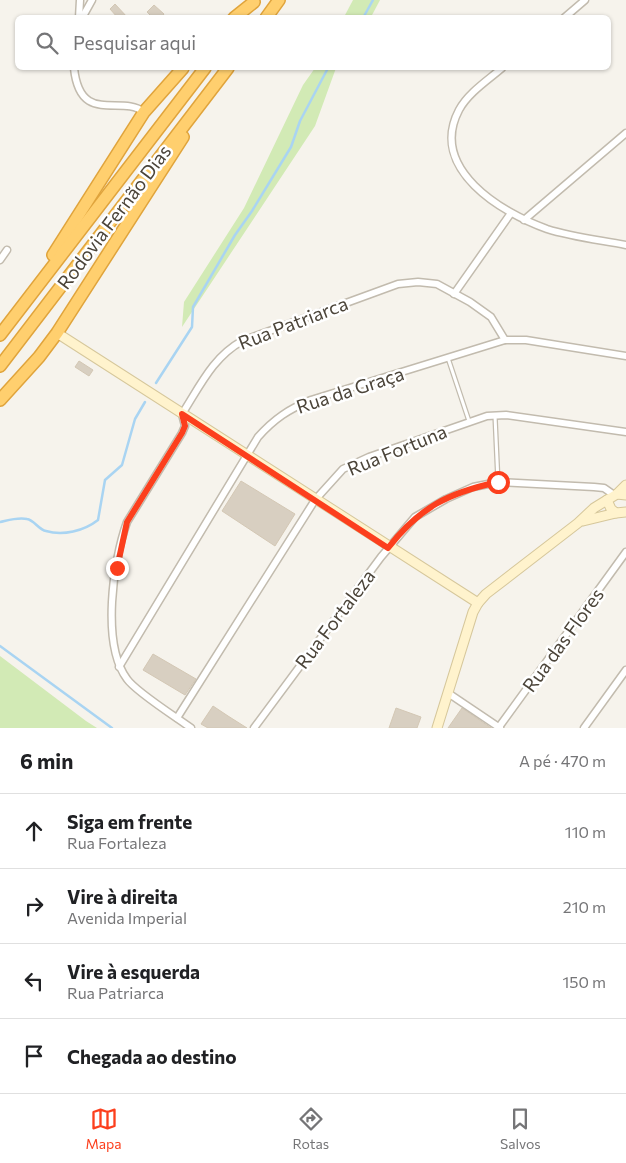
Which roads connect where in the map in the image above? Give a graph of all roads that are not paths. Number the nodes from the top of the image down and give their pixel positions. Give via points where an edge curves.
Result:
1 (80, 0) edge
2 (92, 0) edge
3 (279, 0) edge
4 (585, 0) edge
5 (255, 1) edge
6 (80, 15) edge
7 (82, 15) edge
8 (238, 15) edge
9 (245, 15) edge
10 (268, 15) edge
11 (568, 15) edge
12 (74, 70) edge
13 (181, 70) edge
14 (203, 70) edge
15 (226, 70) edge
16 (500, 70) edge
17 (201, 104) junction
18 (144, 112) junction
19 (626, 133) edge
20 (511, 213) junction
21 (524, 220) junction
22 (626, 245) edge
23 (7, 250) dead end
24 (0, 260) edge
25 (454, 294) junction
26 (21, 308) junction
27 (57, 333) junction
28 (0, 335) edge
29 (505, 340) junction
30 (626, 356) edge
31 (448, 358) junction
32 (0, 366) edge
33 (0, 400) edge
34 (182, 414) junction
35 (495, 416) junction
36 (469, 422) junction
37 (626, 432) edge
38 (248, 456) junction
39 (498, 482) junction
40 (626, 485) edge
41 (614, 497) edge
42 (315, 500) junction
43 (626, 512) edge
44 (616, 513) junction
45 (578, 523) junction
46 (388, 548) junction
47 (626, 552) edge
48 (478, 603) junction
49 (120, 667) junction
50 (626, 670) edge
51 (448, 693) junction
52 (177, 718) junction
53 (191, 728) edge
54 (254, 728) edge
55 (437, 728) edge
56 (500, 728) edge
57 (584, 728) edge

1 - 6 street
2 - 7 street
3 - 10 highway
4 - 11 street
5 - 8 highway
5 - 9 highway
12 - 18 street via 83,95 97,105 131,107
13 - 18 highway
14 - 26 highway, Rodovia Fernão Dias
15 - 17 highway, Rodovia Fernão Dias
16 - 20 street via 477,88 459,110 452,133 456,160 468,180
17 - 27 highway via 173,154
17 - 32 highway, Rodovia Fernão Dias
18 - 26 highway
19 - 21 street
20 - 21 street
20 - 25 street
21 - 22 street via 549,229
23 - 24 street
25 - 29 street, Rua Patriarca via 491,317
25 - 34 street, Rua Patriarca via 437,284 398,284 242,341 227,349 214,362
26 - 28 highway, Rodovia Fernão Dias
27 - 33 highway
27 - 34 main road
29 - 30 street via 526,340
29 - 31 street, Rua da Graça
31 - 36 lane
31 - 38 street, Rua da Graça via 289,409 271,422
34 - 38 main road
34 - 49 street, Rua Patriarca via 185,426 182,433 134,509 122,536 111,629 113,649
35 - 36 street, Rua Fortuna
35 - 37 street, Rua Fortuna
35 - 39 lane
36 - 42 street, Rua Fortuna via 369,456 343,469
38 - 42 main road
38 - 49 street, Rua da Graça
39 - 41 street, Rua Fortaleza via 604,488
39 - 46 street, Rua Fortaleza via 446,498 415,517
40 - 41 main road
41 - 44 main road via 611,509
41 - 45 main road via 594,508
42 - 46 main road
42 - 52 street, Rua Fortuna
43 - 44 main road
44 - 45 main road
45 - 48 main road
46 - 48 main road
46 - 54 street, Rua Fortaleza
47 - 56 street, Rua das Flores
48 - 51 main road
49 - 52 street via 128,680
50 - 57 street
51 - 55 main road
51 - 56 street
52 - 53 street

